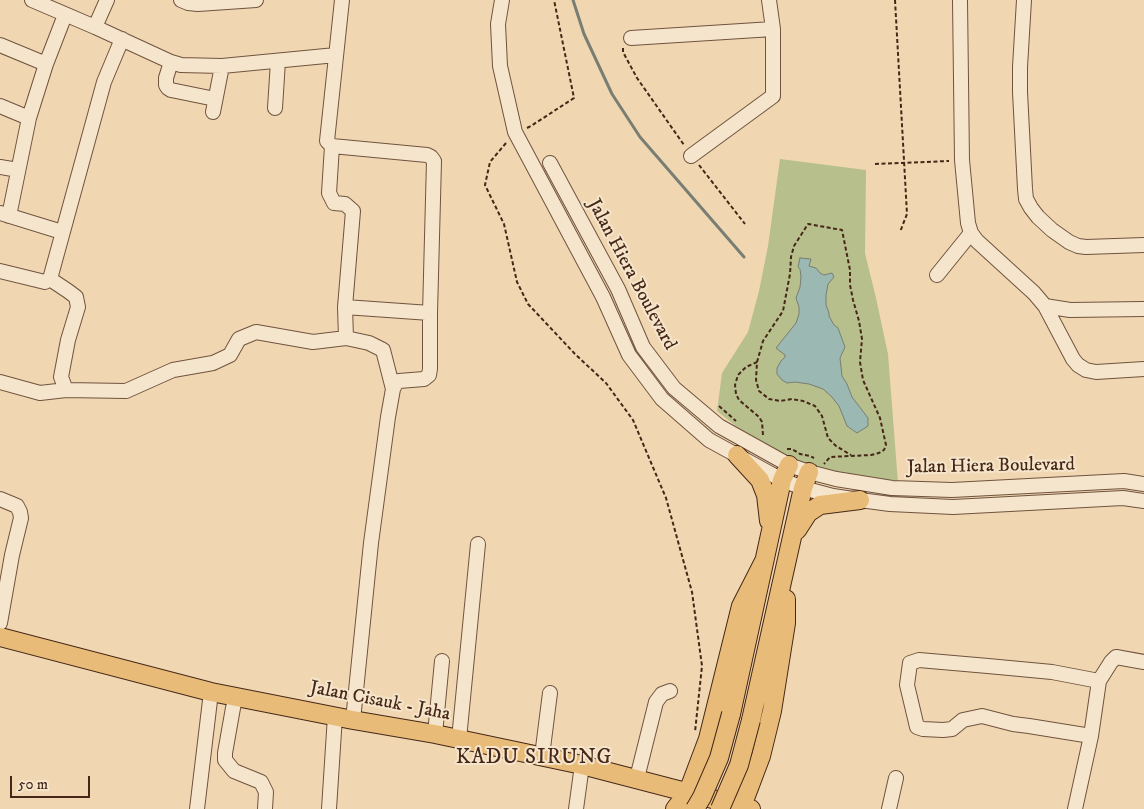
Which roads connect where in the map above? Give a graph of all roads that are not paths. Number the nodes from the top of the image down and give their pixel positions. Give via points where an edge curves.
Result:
1 (32, 0) edge
2 (107, 0) edge
3 (180, 0) edge
4 (256, 0) edge
5 (342, 0) edge
6 (502, 0) edge
7 (769, 0) edge
8 (960, 0) edge
9 (1024, 0) edge
10 (66, 14) junction
11 (95, 27) junction
12 (773, 29) junction
13 (631, 38) road end
14 (122, 39) junction
15 (0, 46) edge
16 (336, 55) junction
17 (278, 61) junction
18 (171, 62) junction
19 (46, 64) junction
20 (222, 66) junction
21 (0, 106) edge
22 (275, 108) dead end
23 (29, 118) junction
24 (332, 146) junction
25 (691, 156) road end
26 (550, 163) dead end
27 (0, 167) edge
28 (18, 170) junction
29 (5, 214) edge
30 (62, 232) junction
31 (971, 233) junction
32 (1144, 245) edge
33 (0, 271) edge
34 (937, 275) dead end
35 (50, 279) junction
36 (618, 289) junction
37 (603, 297) junction
38 (1045, 306) junction
39 (345, 307) junction
40 (1144, 309) edge
41 (430, 313) junction
42 (346, 338) junction
43 (1144, 369) edge
44 (0, 382) edge
45 (393, 389) junction
46 (66, 390) junction
47 (737, 455) junction
48 (784, 465) junction
49 (810, 473) junction
50 (1139, 492) edge
51 (0, 499) edge
52 (860, 500) junction
53 (771, 531) junction
54 (792, 538) junction
55 (478, 544) dead end
56 (764, 562) junction
57 (786, 566) junction
58 (0, 623) edge
59 (0, 637) edge
60 (442, 661) dead end
61 (1144, 662) edge
62 (1099, 681) junction
63 (670, 691) dead end
64 (211, 692) junction
65 (550, 693) dead end
66 (236, 696) junction
67 (335, 716) junction
68 (353, 720) junction
69 (435, 734) junction
70 (701, 736) junction
71 (1091, 736) junction
72 (459, 739) junction
73 (542, 756) junction
74 (761, 756) junction
75 (582, 764) junction
76 (637, 778) junction
77 (896, 778) dead end
78 (688, 792) junction
79 (745, 808) edge
80 (197, 809) edge
81 (265, 809) edge
82 (329, 809) edge
83 (576, 809) edge
84 (675, 809) edge
85 (695, 809) edge
86 (720, 809) edge
87 (888, 809) edge
88 (1075, 809) edge

1 - 10 street
2 - 11 street
3 - 4 street via 198,4
5 - 16 street
6 - 37 street, Jalan Hiera Boulevard via 498,24 500,66 515,132
7 - 12 street
8 - 31 street via 962,160
9 - 32 street via 1020,116 1026,199 1052,230 1078,246
10 - 11 street
10 - 19 street
11 - 14 street
12 - 13 street
12 - 25 street via 773,96
14 - 18 street
14 - 30 street via 104,82
15 - 19 street
16 - 17 street
16 - 24 street via 327,141
17 - 20 street
17 - 22 street
18 - 20 street
18 - 20 street via 166,78 168,88 214,106
19 - 23 street
21 - 23 street
23 - 28 street
24 - 39 street via 329,193 334,202 345,204 354,211
24 - 41 street via 432,157
26 - 36 street, Jalan Hiera Boulevard
27 - 28 street
28 - 29 street
29 - 30 street
30 - 35 street
31 - 34 street
31 - 38 street
33 - 35 street via 45,282
35 - 46 street via 76,297 78,307 61,377
36 - 37 street
36 - 48 street, Jalan Hiera Boulevard via 643,346 674,388 719,426
37 - 47 street, Jalan Hiera Boulevard via 628,355 662,399 709,440
38 - 40 street via 1070,310
38 - 43 street via 1073,359 1086,370
39 - 41 street
39 - 42 street
41 - 45 street via 429,375 424,379 398,381
42 - 45 street via 383,350
42 - 46 street via 313,342 256,332 239,339 230,354 213,363 173,370 126,391
44 - 46 street via 40,393
45 - 68 street via 371,543
47 - 48 street, Jalan Hiera Boulevard
47 - 53 main road via 760,480 766,495
48 - 49 street
48 - 53 main road
49 - 50 street, Jalan Hiera Boulevard via 892,488 952,490 1124,481
49 - 52 street, Jalan Hiera Boulevard via 833,496
49 - 54 main road
50 - 52 street, Jalan Hiera Boulevard via 1103,499 953,507
51 - 58 street via 17,506 21,518
52 - 54 main road via 820,505 808,513
53 - 56 main road
54 - 57 main road
55 - 72 street
56 - 70 main road via 741,606
56 - 85 main road, bridge via 719,758
57 - 74 main road via 786,623
57 - 86 main road, bridge via 739,765
59 - 64 main road, Jalan Cisauk - Jaha
60 - 69 street
61 - 62 street via 1116,657
62 - 71 street
62 - 71 street via 1052,672 919,660 910,663 907,685 917,727 952,729 963,720 982,716
63 - 76 street via 662,694 656,702
64 - 66 main road, Jalan Cisauk - Jaha
64 - 80 street
65 - 73 street
66 - 67 main road, Jalan Cisauk - Jaha
66 - 81 street via 225,760 234,771 261,782 266,792
67 - 68 main road, Jalan Cisauk - Jaha
67 - 82 street
68 - 69 main road, Jalan Cisauk - Jaha
69 - 72 main road, Jalan Cisauk - Jaha
70 - 74 main road via 713,758 727,768 746,766
70 - 78 main road
71 - 88 street
72 - 73 main road, Jalan Cisauk - Jaha
73 - 75 main road, Jalan Cisauk - Jaha
74 - 79 main road
75 - 76 main road, Jalan Cisauk - Jaha
75 - 83 street
76 - 78 main road, Jalan Cisauk - Jaha
77 - 87 street
78 - 79 main road, Jalan Cisauk - Jaha
78 - 84 main road

